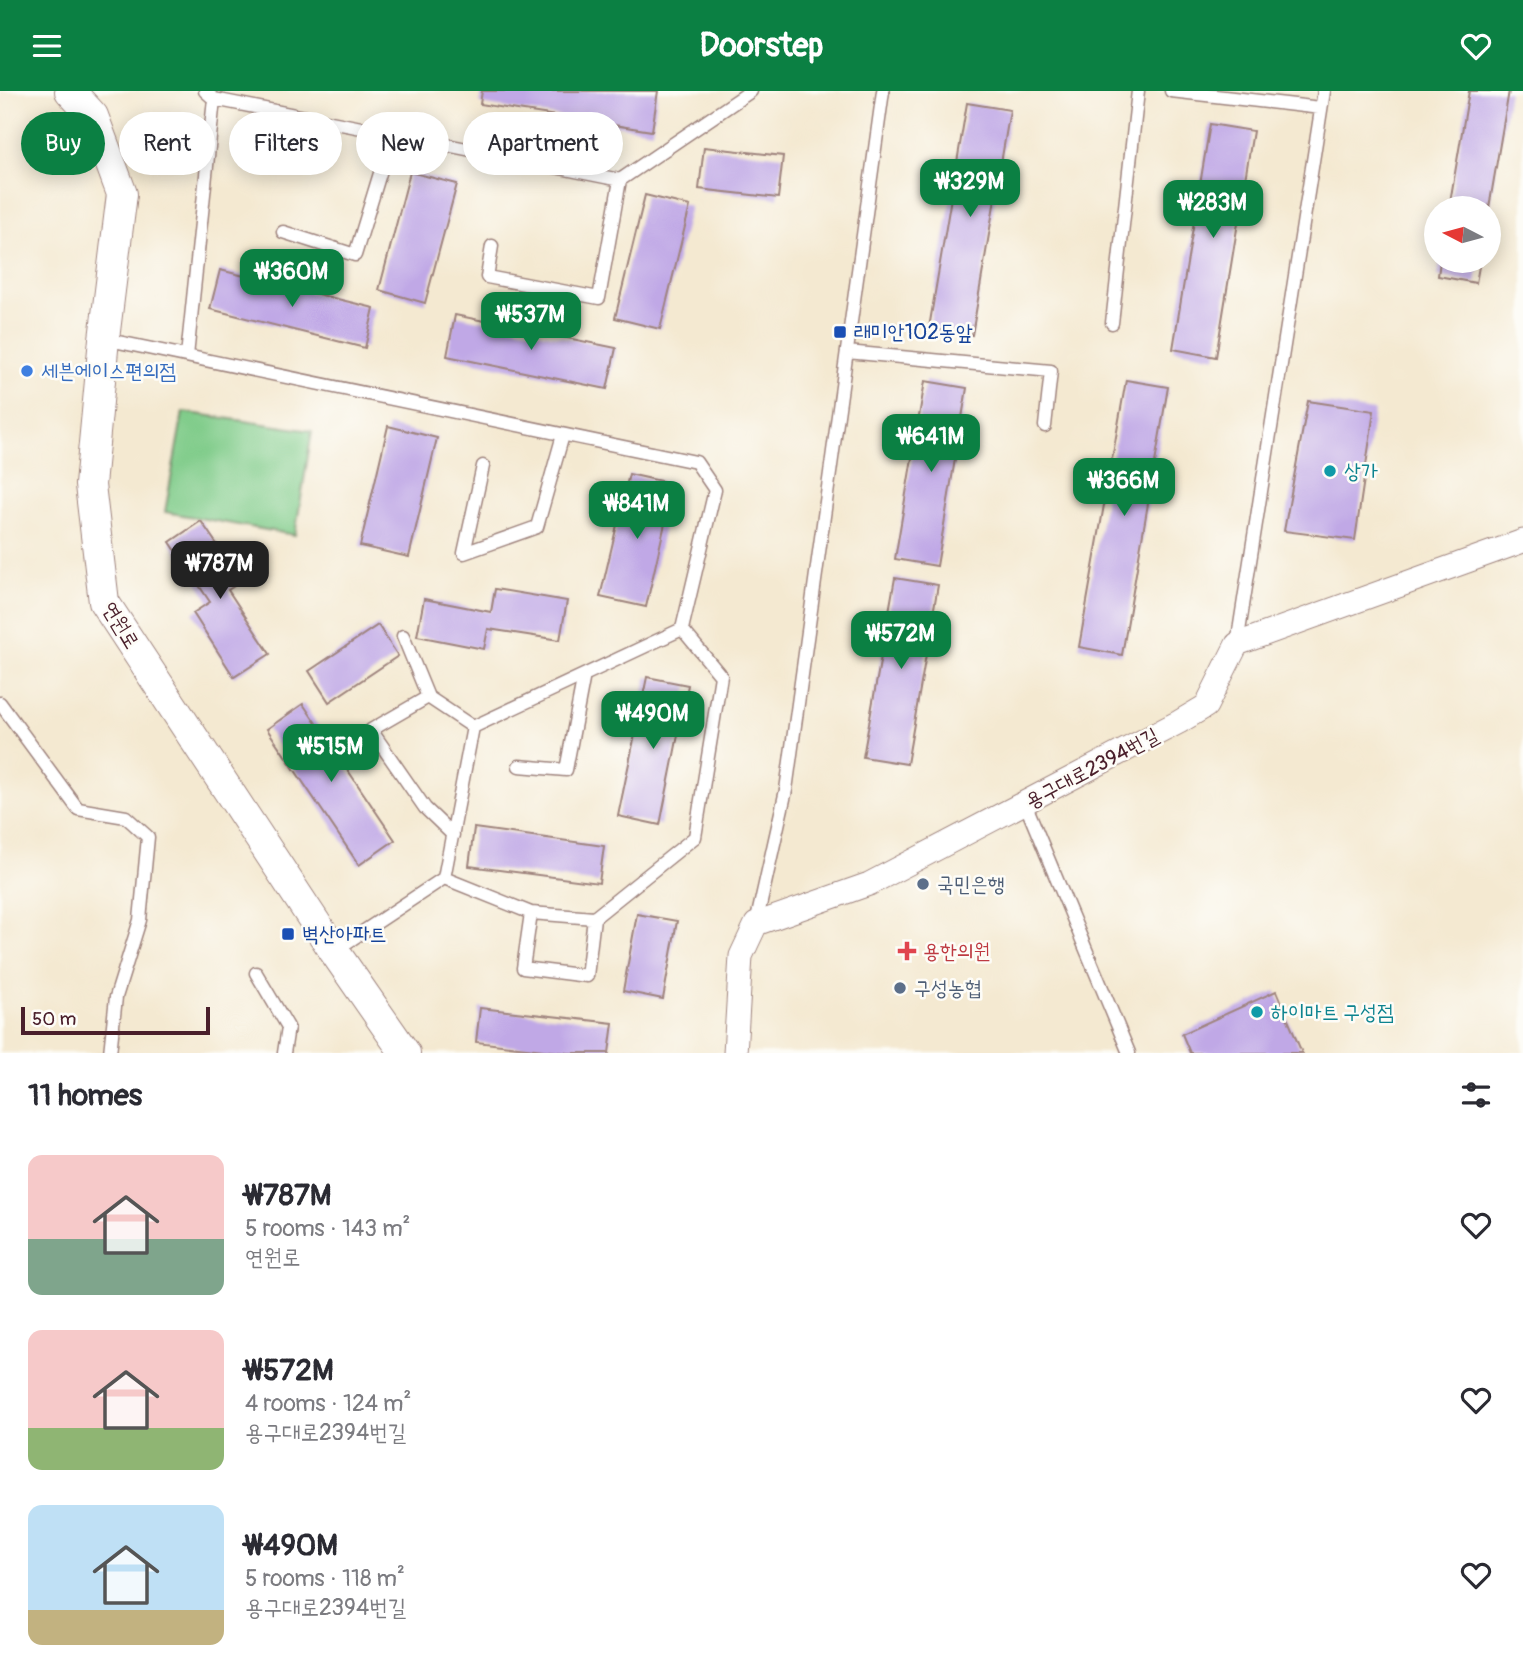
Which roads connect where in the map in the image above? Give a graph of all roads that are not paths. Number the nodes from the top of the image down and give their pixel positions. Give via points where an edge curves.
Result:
1 (70, 91) edge
2 (751, 91) edge
3 (883, 91) edge
4 (1138, 91) edge
5 (1171, 91) edge
6 (1324, 91) edge
7 (209, 95) edge
8 (1321, 108) junction
9 (356, 126) edge
10 (449, 145) edge
11 (379, 175) edge
12 (621, 180) junction
13 (283, 232) dead end
14 (492, 246) dead end
15 (1112, 323) dead end
16 (103, 339) junction
17 (847, 352) junction
18 (187, 356) junction
19 (1045, 426) dead end
20 (563, 435) junction
21 (483, 465) dead end
22 (1523, 541) edge
23 (682, 629) junction
24 (403, 636) dead end
25 (1237, 644) junction
26 (584, 675) junction
27 (428, 697) junction
28 (0, 703) edge
29 (473, 727) junction
30 (519, 766) dead end
31 (1025, 803) junction
32 (453, 835) junction
33 (444, 878) junction
34 (531, 913) junction
35 (594, 918) junction
36 (756, 924) junction
37 (334, 951) junction
38 (256, 973) dead end
39 (110, 1053) edge
40 (284, 1053) edge
41 (405, 1053) edge
42 (735, 1053) edge
43 (1129, 1053) edge

1 - 16 street, 연원로 via 93,116 122,194
2 - 12 lane
3 - 17 lane
4 - 15 lane
5 - 8 lane
6 - 8 lane
7 - 9 lane
7 - 18 lane
8 - 25 lane
10 - 12 lane
11 - 13 lane via 355,255
12 - 14 lane via 599,298 487,277
16 - 18 lane
16 - 37 street, 연원로 via 90,485 104,602
17 - 19 lane via 1051,372
17 - 36 lane via 786,790
18 - 20 lane
20 - 21 lane via 537,527 464,553
20 - 23 lane via 696,463 715,490
22 - 25 street
23 - 26 lane
23 - 35 lane via 721,676 695,837
24 - 27 lane
25 - 31 street, 용구대로2394번길 via 1206,706
26 - 29 lane
26 - 30 lane via 566,771
27 - 29 lane
27 - 32 lane via 371,730 425,808
28 - 39 lane via 79,809 127,817 148,837 140,920 116,997
29 - 32 lane
31 - 36 street, 용구대로2394번길 via 869,884
31 - 43 lane
32 - 33 lane
33 - 34 lane
33 - 37 lane
34 - 35 lane
34 - 35 lane via 523,968 587,975
36 - 42 street via 741,956
37 - 41 street, 연원로
38 - 40 lane via 288,1027

